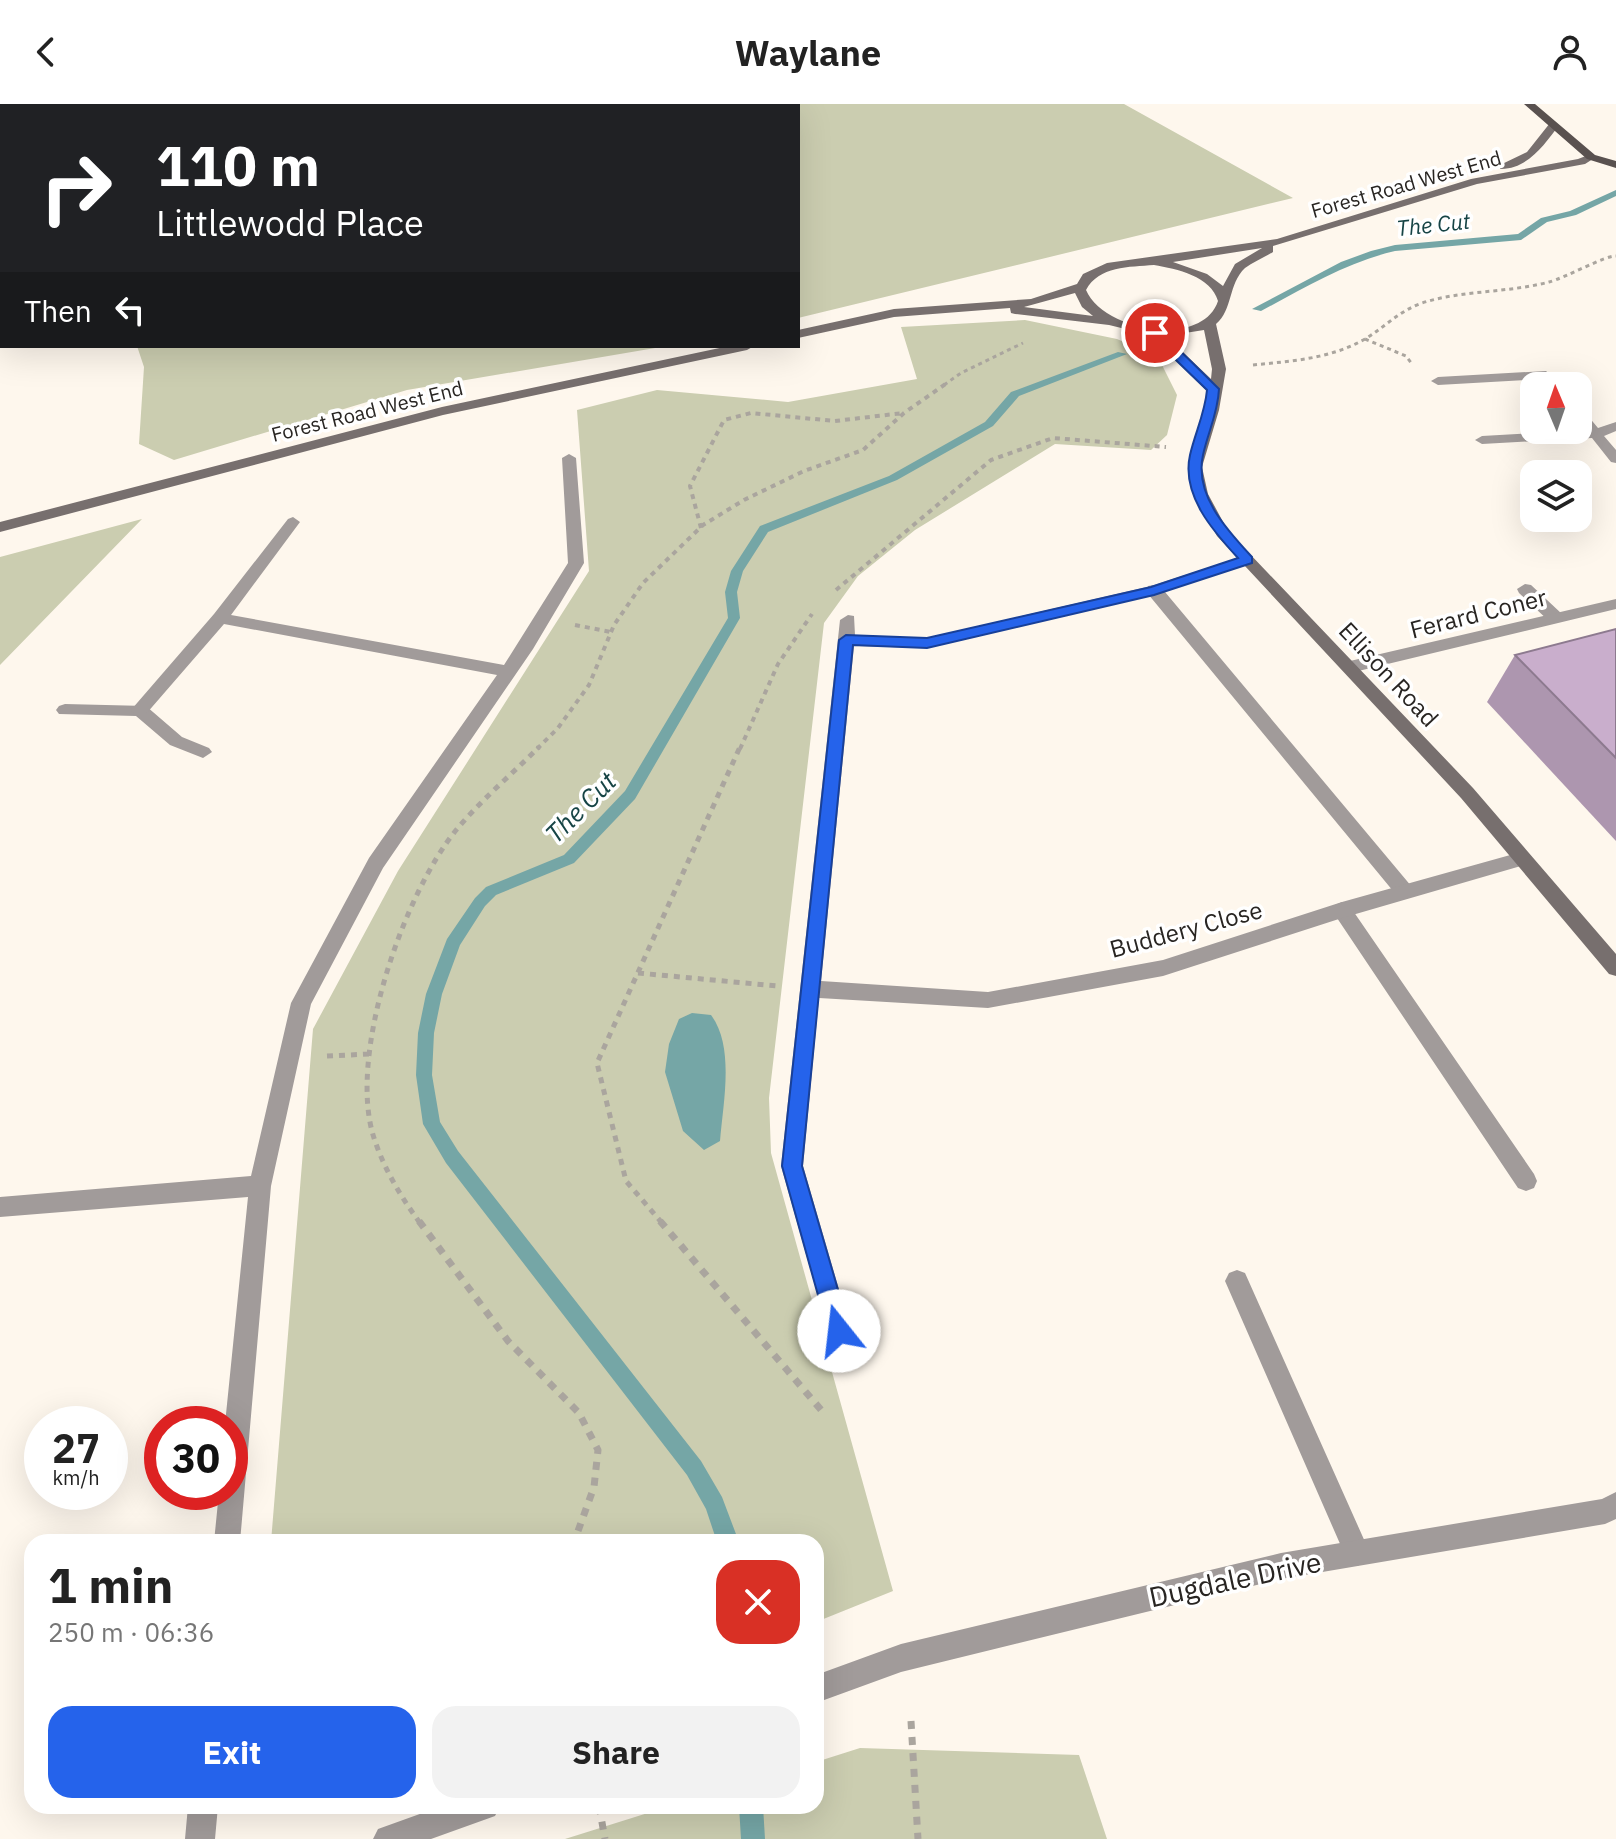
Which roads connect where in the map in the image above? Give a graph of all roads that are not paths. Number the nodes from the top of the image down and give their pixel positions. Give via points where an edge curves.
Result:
1 (1529, 104) edge
2 (1554, 125) junction
3 (1594, 158) junction
4 (1616, 165) edge
5 (1475, 181) junction
6 (1279, 242) junction
7 (1154, 261) junction
8 (1079, 287) junction
9 (1223, 297) junction
10 (995, 307) junction
11 (1108, 322) junction
12 (1209, 323) junction
13 (1155, 333) junction
14 (800, 334) edge
15 (738, 348) edge
16 (1520, 376) edge
17 (1438, 381) dead end
18 (1213, 389) junction
19 (1616, 426) edge
20 (1592, 429) edge
21 (1596, 434) junction
22 (1482, 440) dead end
23 (569, 458) dead end
24 (1616, 459) edge
25 (293, 522) dead end
26 (0, 527) edge
27 (1247, 560) junction
28 (1525, 589) dead end
29 (1154, 590) junction
30 (1616, 604) edge
31 (220, 618) junction
32 (1556, 618) junction
33 (1350, 667) junction
34 (509, 672) junction
35 (65, 710) dead end
36 (140, 710) junction
37 (203, 752) dead end
38 (1521, 859) junction
39 (1405, 892) junction
40 (1342, 910) junction
41 (1616, 968) edge
42 (808, 989) junction
43 (1526, 1181) dead end
44 (260, 1186) junction
45 (0, 1207) edge
46 (1237, 1281) dead end
47 (847, 1358) dead end
48 (1616, 1505) edge
49 (228, 1534) edge
50 (1357, 1553) junction
51 (824, 1686) edge
52 (202, 1814) edge
53 (461, 1814) edge
54 (200, 1839) edge
55 (388, 1839) edge

1 - 2 main road
2 - 3 main road
2 - 5 main road via 1531,154
3 - 4 main road
3 - 5 main road, Forest Road West End
5 - 6 main road, Forest Road West End
6 - 7 main road, Forest Road West End
6 - 9 main road, Forest Road West End via 1239,267
7 - 8 main road, Forest Road West End via 1101,267
7 - 9 main road via 1199,274
8 - 10 main road via 1033,303
8 - 11 main road via 1081,299
9 - 12 main road, Forest Road West End via 1224,306
10 - 11 main road
10 - 14 main road via 894,313
11 - 13 main road
12 - 13 main road via 1180,333
12 - 18 main road, Ellison Road via 1219,369
13 - 18 main road
15 - 26 main road, Forest Road West End via 442,411
16 - 17 street
18 - 27 main road, Ellison Road via 1212,410 1197,453 1197,484 1222,533
19 - 21 street
20 - 21 street
21 - 22 street
21 - 24 street
23 - 34 street via 576,563
25 - 31 street
27 - 29 street
27 - 33 main road, Ellison Road
28 - 32 street
29 - 39 street
29 - 42 street via 927,643 847,630
30 - 32 street, Ferard Coner
31 - 34 street
31 - 36 street
32 - 33 street, Ferard Coner
33 - 38 main road, Ellison Road
34 - 44 street via 376,863 301,1003
35 - 36 street
36 - 37 street via 176,741
38 - 39 street, Buddery Close
38 - 41 main road, Ellison Road
39 - 40 street, Buddery Close
40 - 42 street, Buddery Close via 1163,968 988,1000
40 - 43 street
42 - 47 street via 792,1166
44 - 45 street
44 - 49 street
46 - 50 street
48 - 50 street, Dugdale Drive
50 - 51 street, Dugdale Drive via 1281,1566 901,1658
52 - 54 street
53 - 55 street

